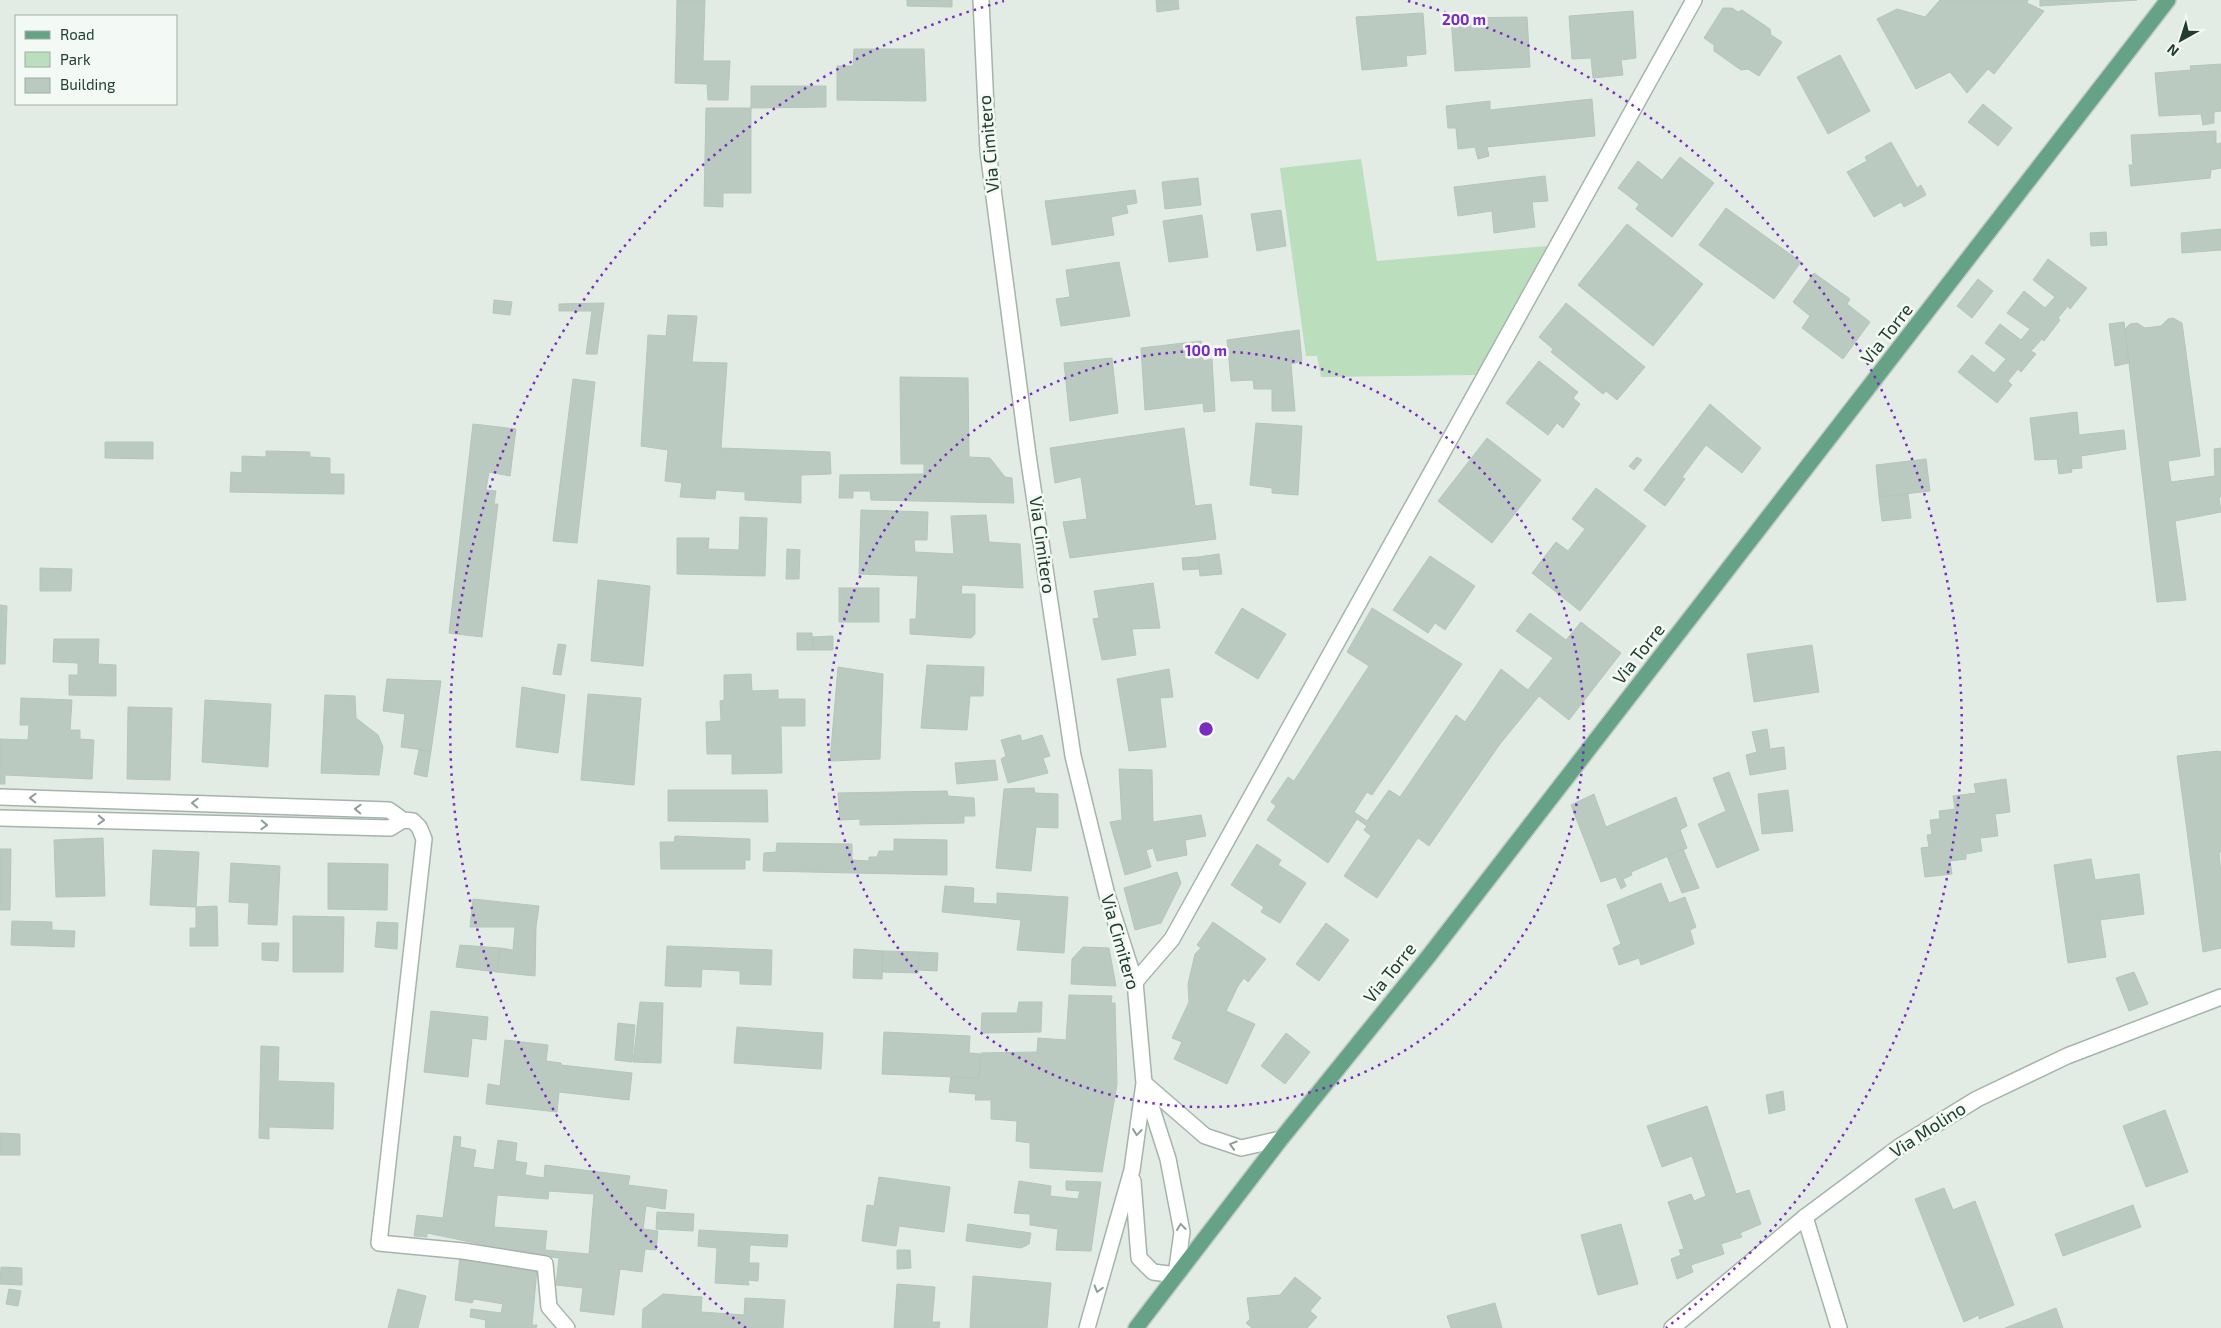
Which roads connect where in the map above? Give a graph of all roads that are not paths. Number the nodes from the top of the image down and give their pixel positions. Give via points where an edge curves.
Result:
1 (981, 0) edge
2 (1694, 0) edge
3 (2168, 0) edge
4 (0, 796) edge
5 (0, 818) edge
6 (403, 820) junction
7 (1135, 982) junction
8 (2221, 997) edge
9 (1144, 1083) junction
10 (1281, 1139) junction
11 (1132, 1170) junction
12 (1805, 1218) junction
13 (1176, 1275) junction
14 (567, 1328) edge
15 (1087, 1328) edge
16 (1136, 1328) edge
17 (1672, 1328) edge
18 (1839, 1328) edge

1 - 7 street, Via Cimitero via 988,151 1028,455 1073,756 1107,895
2 - 7 street via 1172,939
3 - 10 main road, Via Torre via 1428,956
6 -> 4 street via 389,810
5 -> 6 street via 390,828
6 - 14 street via 413,821 424,839 379,1243 463,1251 545,1264 549,1307
7 - 9 street, Via Cimitero
8 - 12 street, Via Molino via 2067,1056 1977,1099 1899,1147
10 -> 9 street via 1241,1148 1205,1136
9 -> 11 street, Via Cimitero
13 -> 9 street, Via Cimitero via 1182,1232 1168,1160
10 - 13 main road, Via Torre
11 - 13 street, Via Cimitero via 1139,1258 1153,1272
11 -> 15 street, Via Cimitero
12 - 17 street, Via Molino
12 - 18 street
13 - 16 main road, Via Torre

